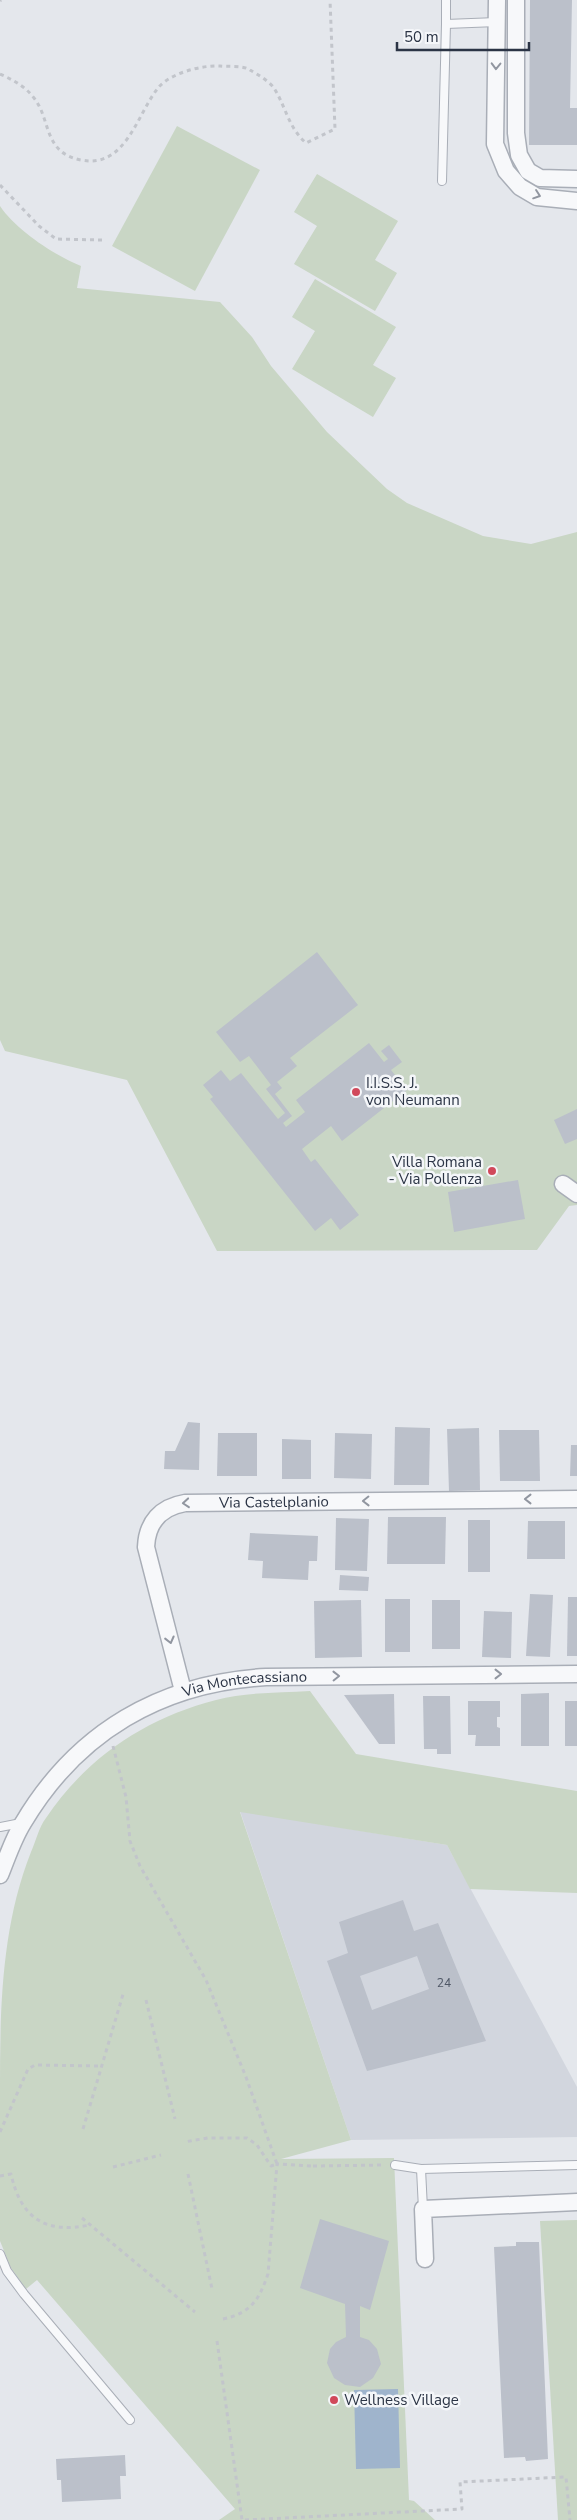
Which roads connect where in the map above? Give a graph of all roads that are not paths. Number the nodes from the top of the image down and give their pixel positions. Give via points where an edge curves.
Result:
1 (446, 0) edge
2 (497, 0) edge
3 (516, 0) edge
4 (497, 22) junction
5 (446, 24) junction
6 (577, 179) edge
7 (442, 181) dead end
8 (577, 201) edge
9 (563, 1184) dead end
10 (577, 1194) edge
11 (577, 1500) edge
12 (577, 1674) edge
13 (183, 1690) junction
14 (23, 1823) junction
15 (0, 1827) edge
16 (0, 1875) edge
17 (395, 2165) road end
18 (577, 2165) edge
19 (421, 2170) junction
20 (577, 2202) edge
21 (423, 2209) junction
22 (0, 2254) edge
23 (425, 2259) dead end
24 (130, 2420) dead end

1 - 5 lane
2 - 4 street
3 - 6 street via 516,133 519,156 528,171 540,178
4 - 5 lane
4 -> 8 street via 495,144 506,171 520,187 537,197
5 - 7 lane
9 - 10 street
11 -> 13 street, Via Castelplanio via 185,1503 167,1508 148,1532 146,1547
13 -> 12 street, Via Montecassiano via 266,1677
13 - 14 street, Via Montecassiano via 144,1707 101,1734 57,1776
14 - 15 lane
14 - 16 street, Via Montecassiano
17 - 19 lane
18 - 19 lane
19 - 21 lane
20 - 21 street
21 - 23 street
22 - 24 lane via 7,2271 24,2294

